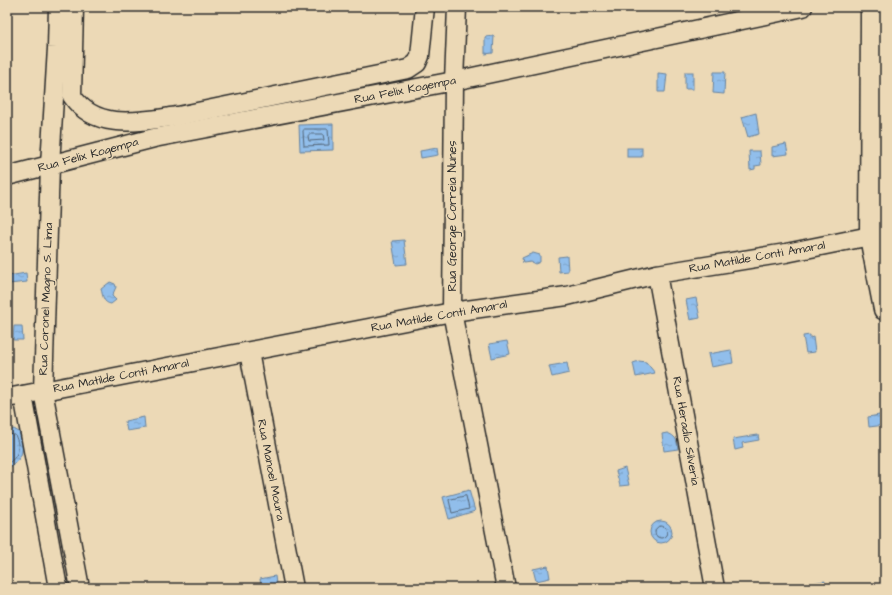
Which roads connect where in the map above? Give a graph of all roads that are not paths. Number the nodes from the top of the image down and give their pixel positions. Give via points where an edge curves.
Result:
1 (58, 7) edge
2 (74, 7) edge
3 (425, 7) edge
4 (458, 7) edge
5 (803, 7) edge
6 (872, 7) edge
7 (454, 80) junction
8 (50, 166) junction
9 (7, 176) edge
10 (878, 235) edge
11 (657, 274) junction
12 (885, 309) edge
13 (452, 312) junction
14 (249, 352) junction
15 (43, 391) junction
16 (15, 397) edge
17 (58, 588) edge
18 (80, 588) edge
19 (294, 588) edge
20 (506, 588) edge
21 (715, 588) edge

1 - 8 street, Rua Coronel Magno S. Lima
2 - 3 street via 72,96 78,105 93,116 114,122 178,116 408,69 420,56
4 - 7 street, Rua George Correia Nunes
5 - 7 street, Rua Felix Kogempa
6 - 10 main road
7 - 8 street, Rua Felix Kogempa via 154,138
7 - 13 street, Rua George Correia Nunes
8 - 9 street, Rua Felix Kogempa
8 - 15 street, Rua Coronel Magno S. Lima
10 - 11 street, Rua Matilde Conti Amaral
10 - 12 main road
11 - 13 street, Rua Matilde Conti Amaral via 567,296
11 - 21 street, Rua Heradio Silveria
13 - 14 street, Rua Matilde Conti Amaral
13 - 20 street, Rua George Correia Nunes
14 - 15 street, Rua Matilde Conti Amaral
14 - 19 street, Rua Manoel Moura
15 - 16 street, Rua Matilde Conti Amaral
15 - 18 street, Rua Coronel Magno S. Lima
16 - 17 street

